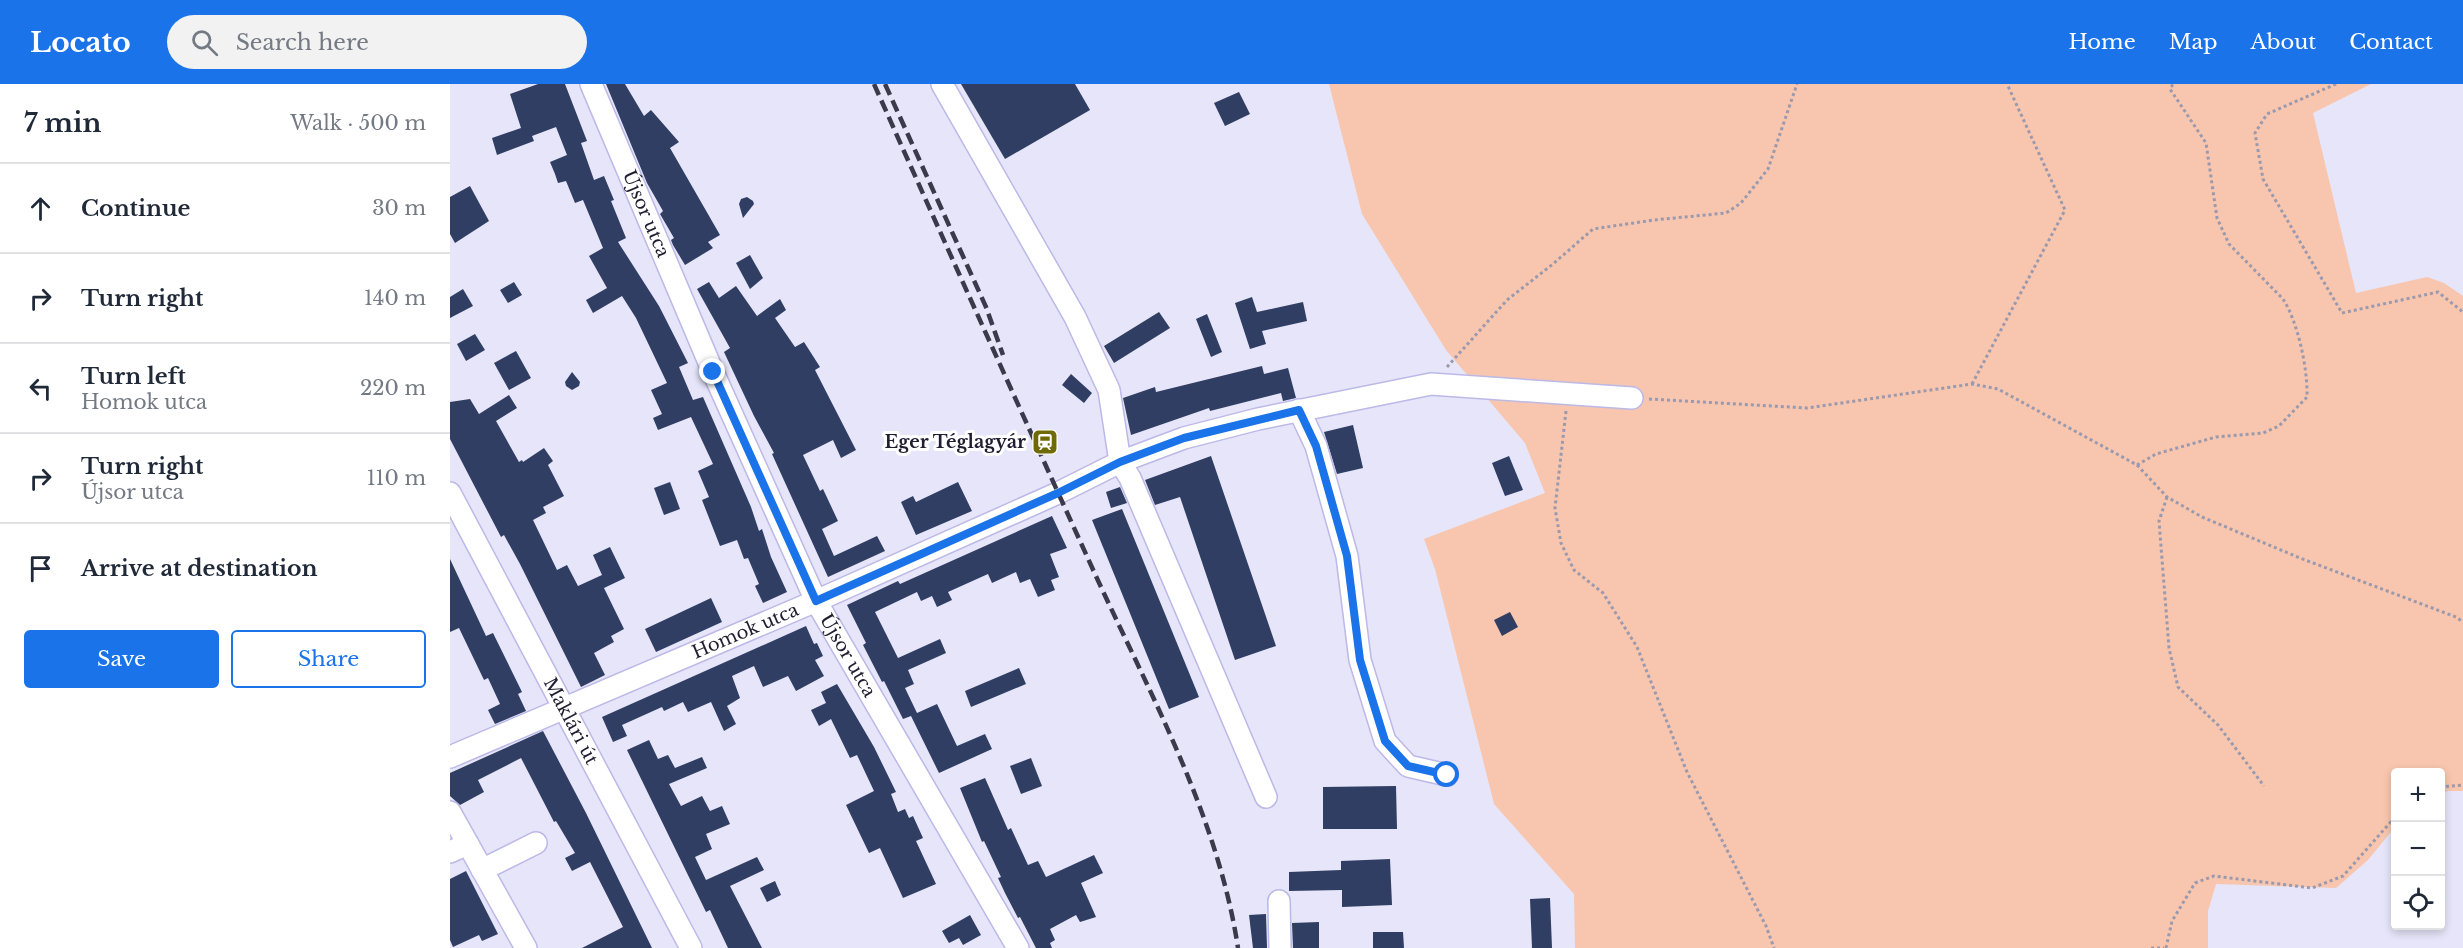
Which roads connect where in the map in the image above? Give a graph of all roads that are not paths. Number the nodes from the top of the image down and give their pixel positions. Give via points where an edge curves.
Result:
1 (591, 84) edge
2 (942, 84) edge
3 (1632, 398) road end
4 (1299, 410) junction
5 (1120, 462) junction
6 (450, 493) edge
7 (816, 601) junction
8 (563, 708) junction
9 (450, 757) edge
10 (1447, 775) dead end
11 (1266, 797) dead end
12 (450, 812) edge
13 (536, 843) dead end
14 (459, 848) edge
15 (483, 870) junction
16 (1279, 901) dead end
17 (526, 948) edge
18 (691, 948) edge
19 (1018, 948) edge
20 (1280, 948) edge

1 - 7 street, Újsor utca via 713,372
2 - 5 street via 1075,317 1109,390
3 - 4 street, Homok utca via 1423,385
4 - 5 street, Homok utca via 1184,438
4 - 10 street via 1316,446 1347,556 1360,660 1385,741 1408,766
5 - 7 street, Homok utca
5 - 11 street via 1131,478
6 - 8 street, Maklári út
7 - 8 street, Homok utca
7 - 19 street, Újsor utca
8 - 9 street, Homok utca
8 - 18 street, Maklári út
12 - 14 street
13 - 15 street
14 - 15 street
15 - 17 street
16 - 20 street

